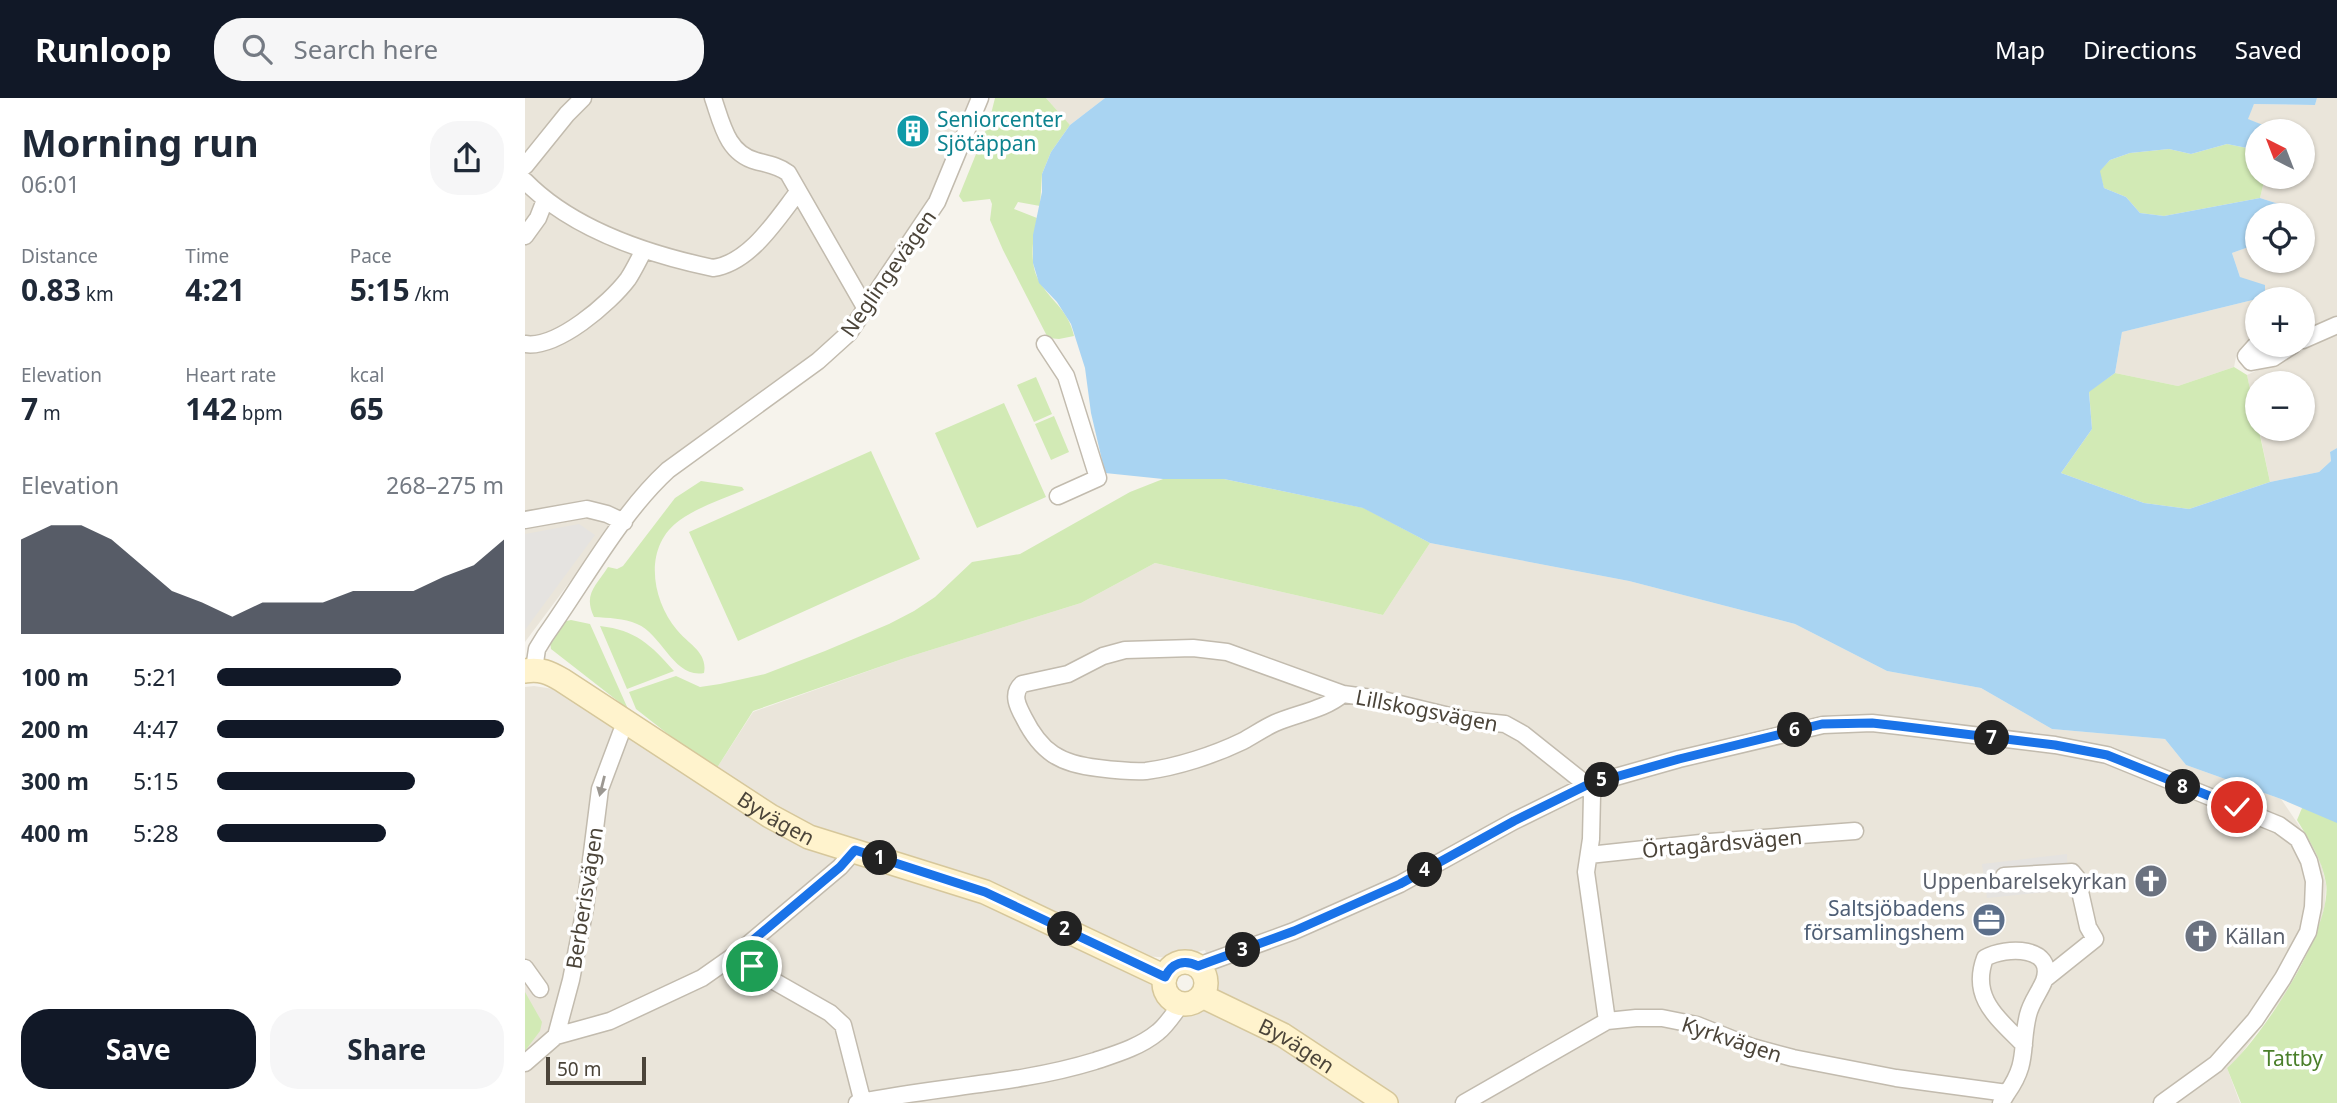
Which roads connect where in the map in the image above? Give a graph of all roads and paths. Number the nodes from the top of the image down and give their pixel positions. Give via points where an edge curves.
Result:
1 (583, 98) edge
2 (713, 98) edge
3 (980, 98) edge
4 (525, 166) edge
5 (525, 181) edge
6 (798, 192) junction
7 (545, 200) junction
8 (525, 236) edge
9 (644, 250) junction
10 (866, 309) junction
11 (2337, 325) edge
12 (2315, 335) edge
13 (525, 344) edge
14 (1045, 344) dead end
15 (1058, 496) dead end
16 (525, 520) edge
17 (624, 522) junction
18 (530, 670) edge
19 (1343, 694) junction
20 (628, 724) junction
21 (1587, 785) junction
22 (1856, 831) dead end
23 (855, 850) junction
24 (1589, 855) junction
25 (2004, 876) dead end
26 (739, 952) junction
27 (1198, 966) junction
28 (525, 968) edge
29 (1165, 977) junction
30 (2045, 979) junction
31 (540, 989) dead end
32 (1191, 1000) junction
33 (1607, 1021) junction
34 (556, 1036) junction
35 (2024, 1045) junction
36 (525, 1063) edge
37 (2004, 1098) edge
38 (861, 1103) edge
39 (1387, 1103) edge
40 (1464, 1103) edge
41 (2162, 1103) edge

1 - 4 street
2 - 6 street via 735,149 783,170
3 - 10 street, Neglingevägen via 937,202
5 - 7 street
6 - 9 street via 758,241 725,266 713,268
6 - 10 street
7 - 8 street
7 - 9 street
9 - 13 street via 628,278 585,320 548,342
10 - 17 street, Neglingevägen via 835,347 668,470
11 - 12 street
14 - 15 street via 1066,376 1098,478
16 - 17 street via 587,509
17 - 18 street, Neglingevägen via 545,636
18 - 20 street, Byvägen via 547,671
19 - 19 street, Lillskogsvägen via 1333,703 1275,723 1241,742 1148,771 1086,767 1056,758 1029,729 1016,698 1022,684 1068,674 1103,656 1125,650 1193,648 1227,652
19 - 21 street, Lillskogsvägen via 1505,724
20 - 23 street, Byvägen via 770,816 809,837
20 -> 34 street, Berberisvägen via 600,789 585,908
21 - 24 street via 1592,795
21 - 27 street via 1400,884 1294,931
21 - 41 street via 1811,727 1872,723 2107,755 2279,825 2298,839 2309,861 2314,881 2308,932 2255,1020 2216,1065
22 - 24 street, Örtagårdsvägen
23 - 26 street
23 - 29 street, Byvägen via 985,892
24 - 33 street via 1586,873
25 - 30 street via 2072,872 2077,878 2088,928 2095,939
26 - 34 street via 702,978 648,1005
26 - 38 street via 752,966 843,1025
27 - 29 street via 1180,962
27 - 32 street via 1206,985
28 - 31 street
29 - 32 street via 1167,993 1175,1001
30 - 35 street via 2028,1012
30 - 35 street via 2038,957 2008,949 1985,958 1979,973 1988,1005
32 - 38 street via 1148,1039 1071,1068
32 - 39 street, Byvägen via 1283,1035
33 - 37 street, Kyrkvägen via 1663,1018 1793,1058
33 - 40 street, Kyrkvägen
34 - 36 street
35 - 37 street via 2016,1080

